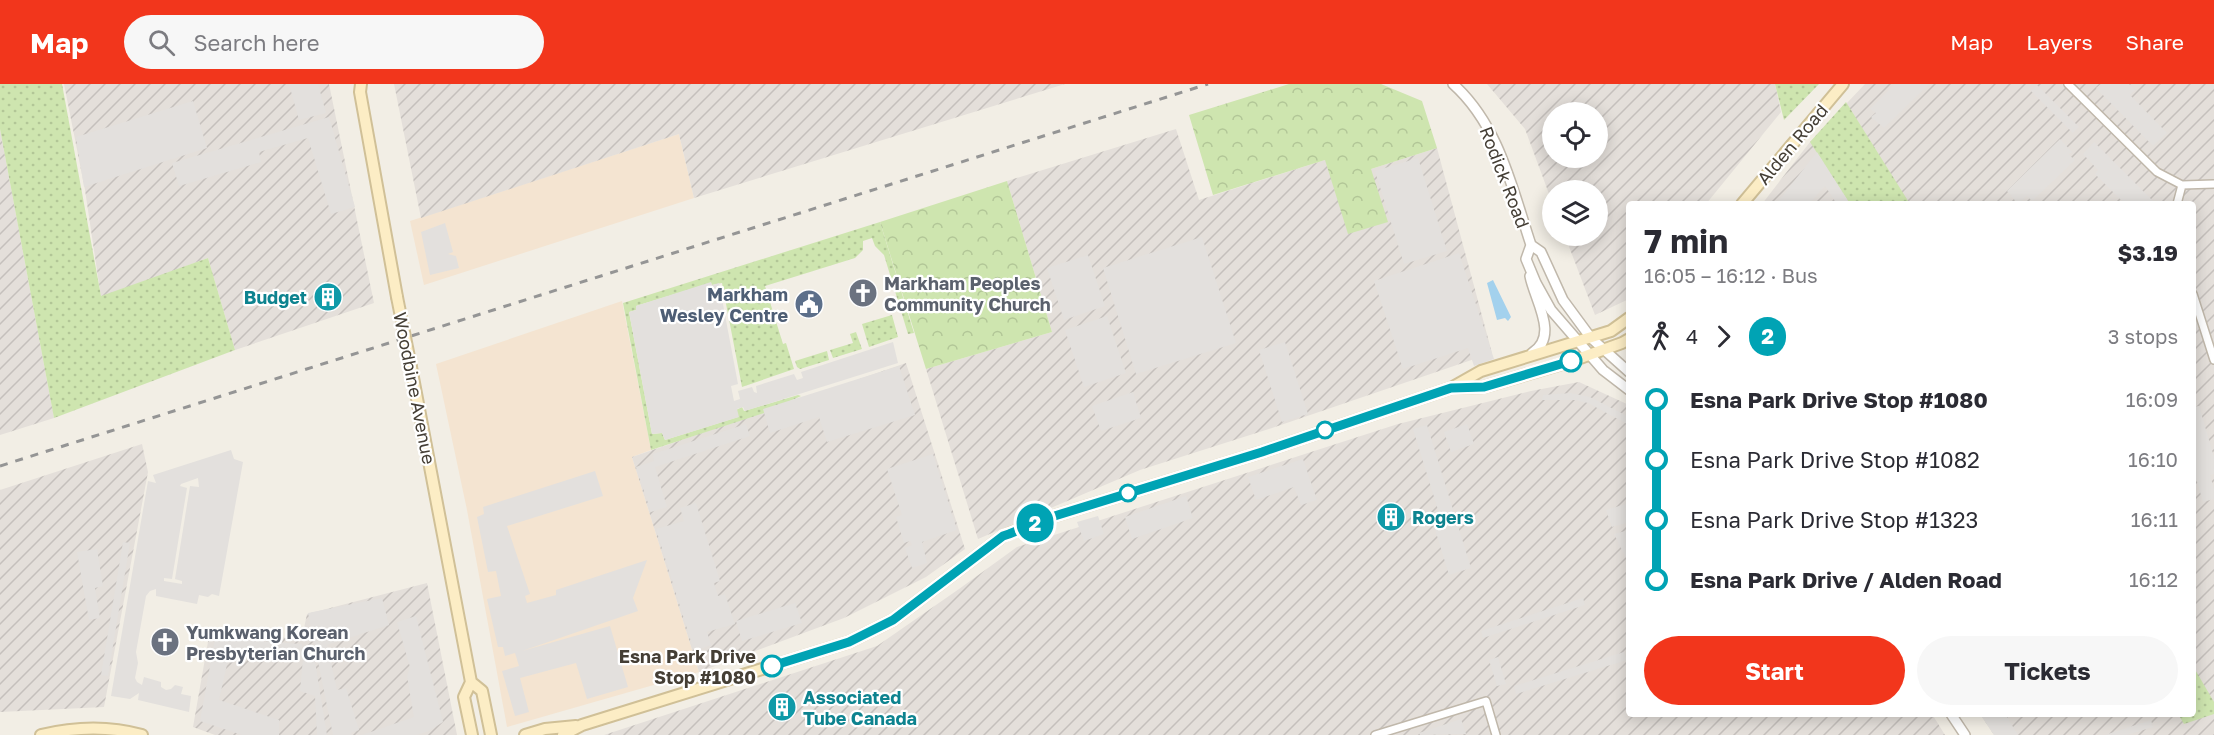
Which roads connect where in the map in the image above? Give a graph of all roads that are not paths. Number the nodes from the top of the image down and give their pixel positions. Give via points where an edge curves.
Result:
1 (351, 84) edge
2 (1453, 84) edge
3 (1843, 84) edge
4 (2068, 84) edge
5 (361, 88) edge
6 (2214, 184) edge
7 (2182, 185) junction
8 (1745, 201) edge
9 (2178, 201) edge
10 (1531, 245) junction
11 (1526, 259) junction
12 (2196, 303) edge
13 (1626, 320) edge
14 (1592, 338) junction
15 (1626, 340) edge
16 (1578, 342) junction
17 (1603, 350) junction
18 (1589, 355) junction
19 (1524, 359) junction
20 (2214, 360) edge
21 (1626, 369) edge
22 (1451, 388) junction
23 (1626, 388) edge
24 (471, 682) junction
25 (1953, 717) edge
26 (582, 725) junction
27 (41, 735) edge
28 (142, 735) edge
29 (472, 735) edge
30 (491, 735) edge
31 (525, 735) edge
32 (563, 735) edge
33 (1375, 735) edge
34 (1496, 735) edge
35 (1965, 735) edge

1 - 5 main road, Woodbine Avenue
2 - 10 street, Rodick Road via 1466,95 1495,139
3 - 8 main road, Alden Road
4 - 7 street via 2157,172
5 - 24 main road, Woodbine Avenue, bridge
6 - 7 street
7 - 9 street
10 - 11 street, Rodick Road
10 - 14 street, Rodick Road via 1541,252 1563,300
11 - 16 street via 1551,310
11 - 19 street via 1545,320 1540,349
12 - 20 street
13 - 14 main road
14 - 16 main road
14 - 17 street, Rodick Road
15 - 17 main road
16 - 18 street
16 - 19 main road
17 - 18 main road
17 - 21 street, Rodick Road
18 - 22 main road via 1484,387
18 - 23 street
19 - 22 main road via 1481,371
22 - 26 main road via 1048,518 1003,536 893,620 849,642
24 - 29 main road, Woodbine Avenue via 464,697
24 - 30 main road, Woodbine Avenue via 483,691
25 - 35 street
26 - 31 main road
26 - 32 main road
27 - 28 main road via 93,728
33 - 34 street via 1486,701

